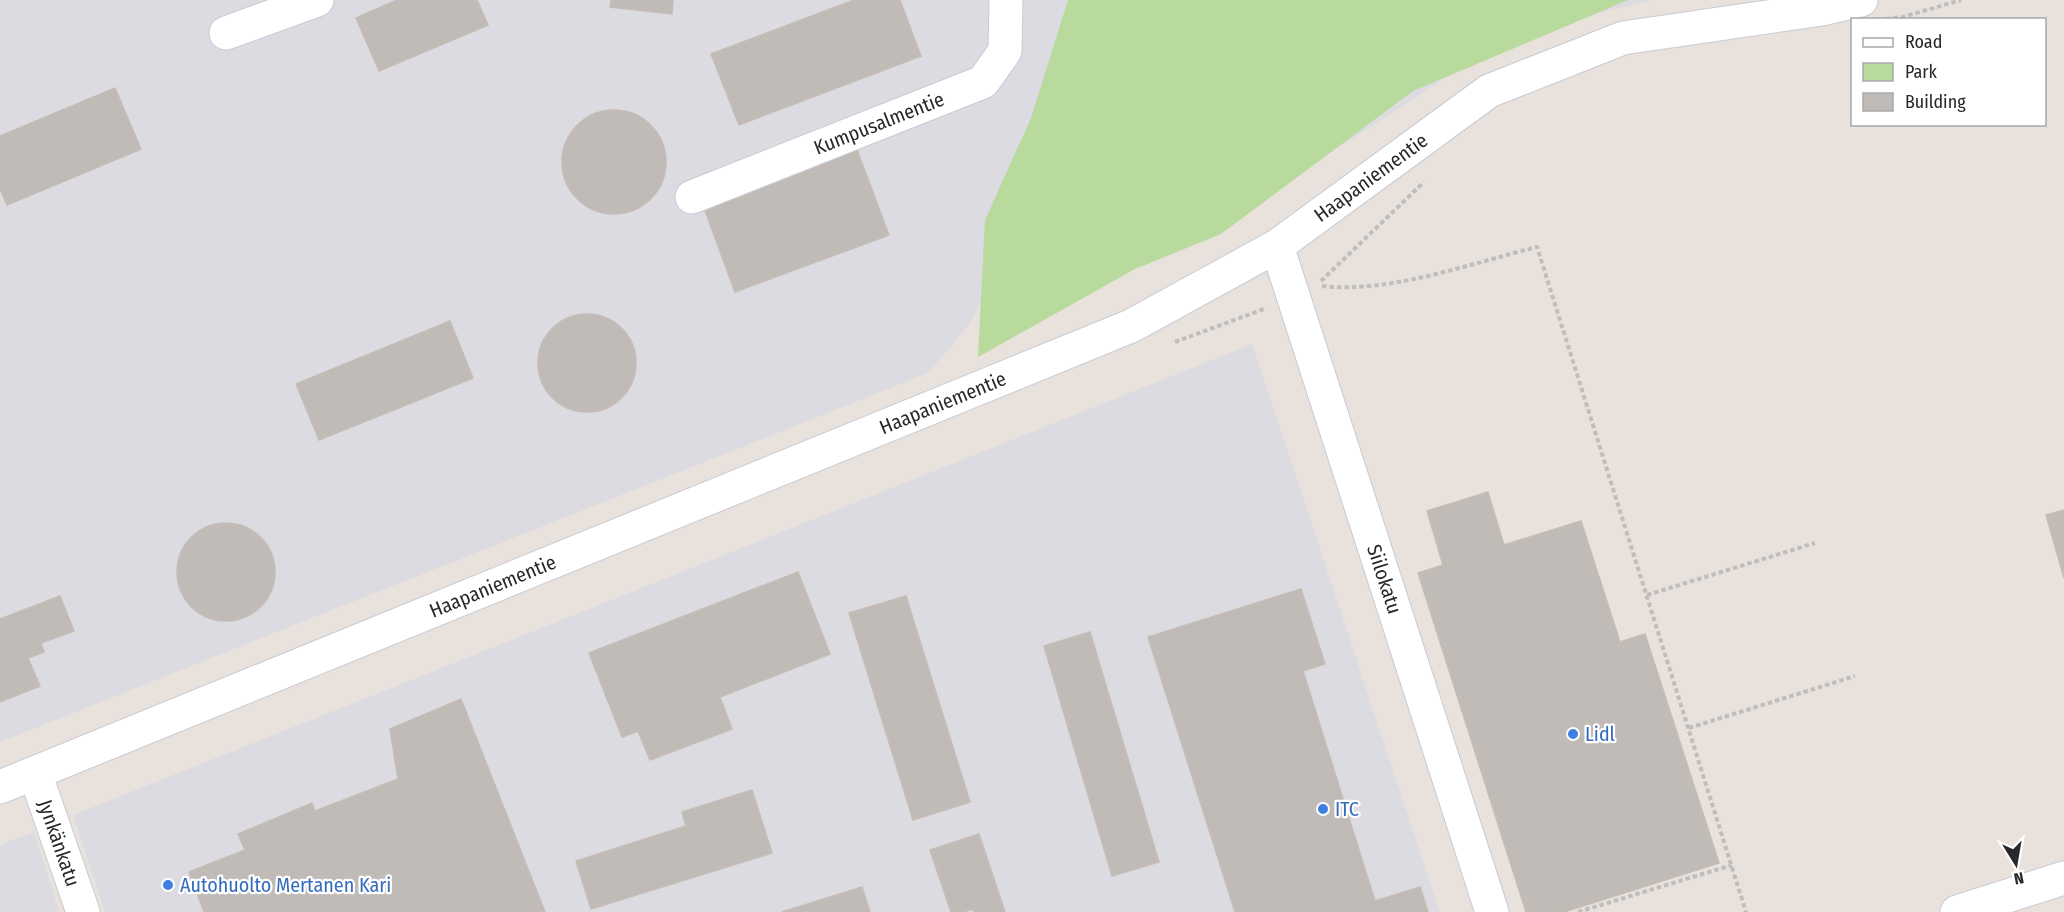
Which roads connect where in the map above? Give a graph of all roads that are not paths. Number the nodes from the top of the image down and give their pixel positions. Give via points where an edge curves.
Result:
1 (317, 0) edge
2 (1006, 0) edge
3 (1861, 0) edge
4 (226, 33) dead end
5 (692, 197) dead end
6 (1277, 246) junction
7 (35, 772) junction
8 (0, 787) edge
9 (2064, 878) edge
10 (83, 912) edge
11 (1492, 912) edge
12 (1957, 912) edge

1 - 4 street
2 - 5 street, Kumpusalmentie via 1005,51 983,82
3 - 6 street, Haapaniementie via 1623,38 1490,91
6 - 7 street, Haapaniementie via 1131,326
6 - 11 street, Siilokatu
7 - 8 street, Haapaniementie
7 - 10 street, Jynkänkatu
9 - 12 street

